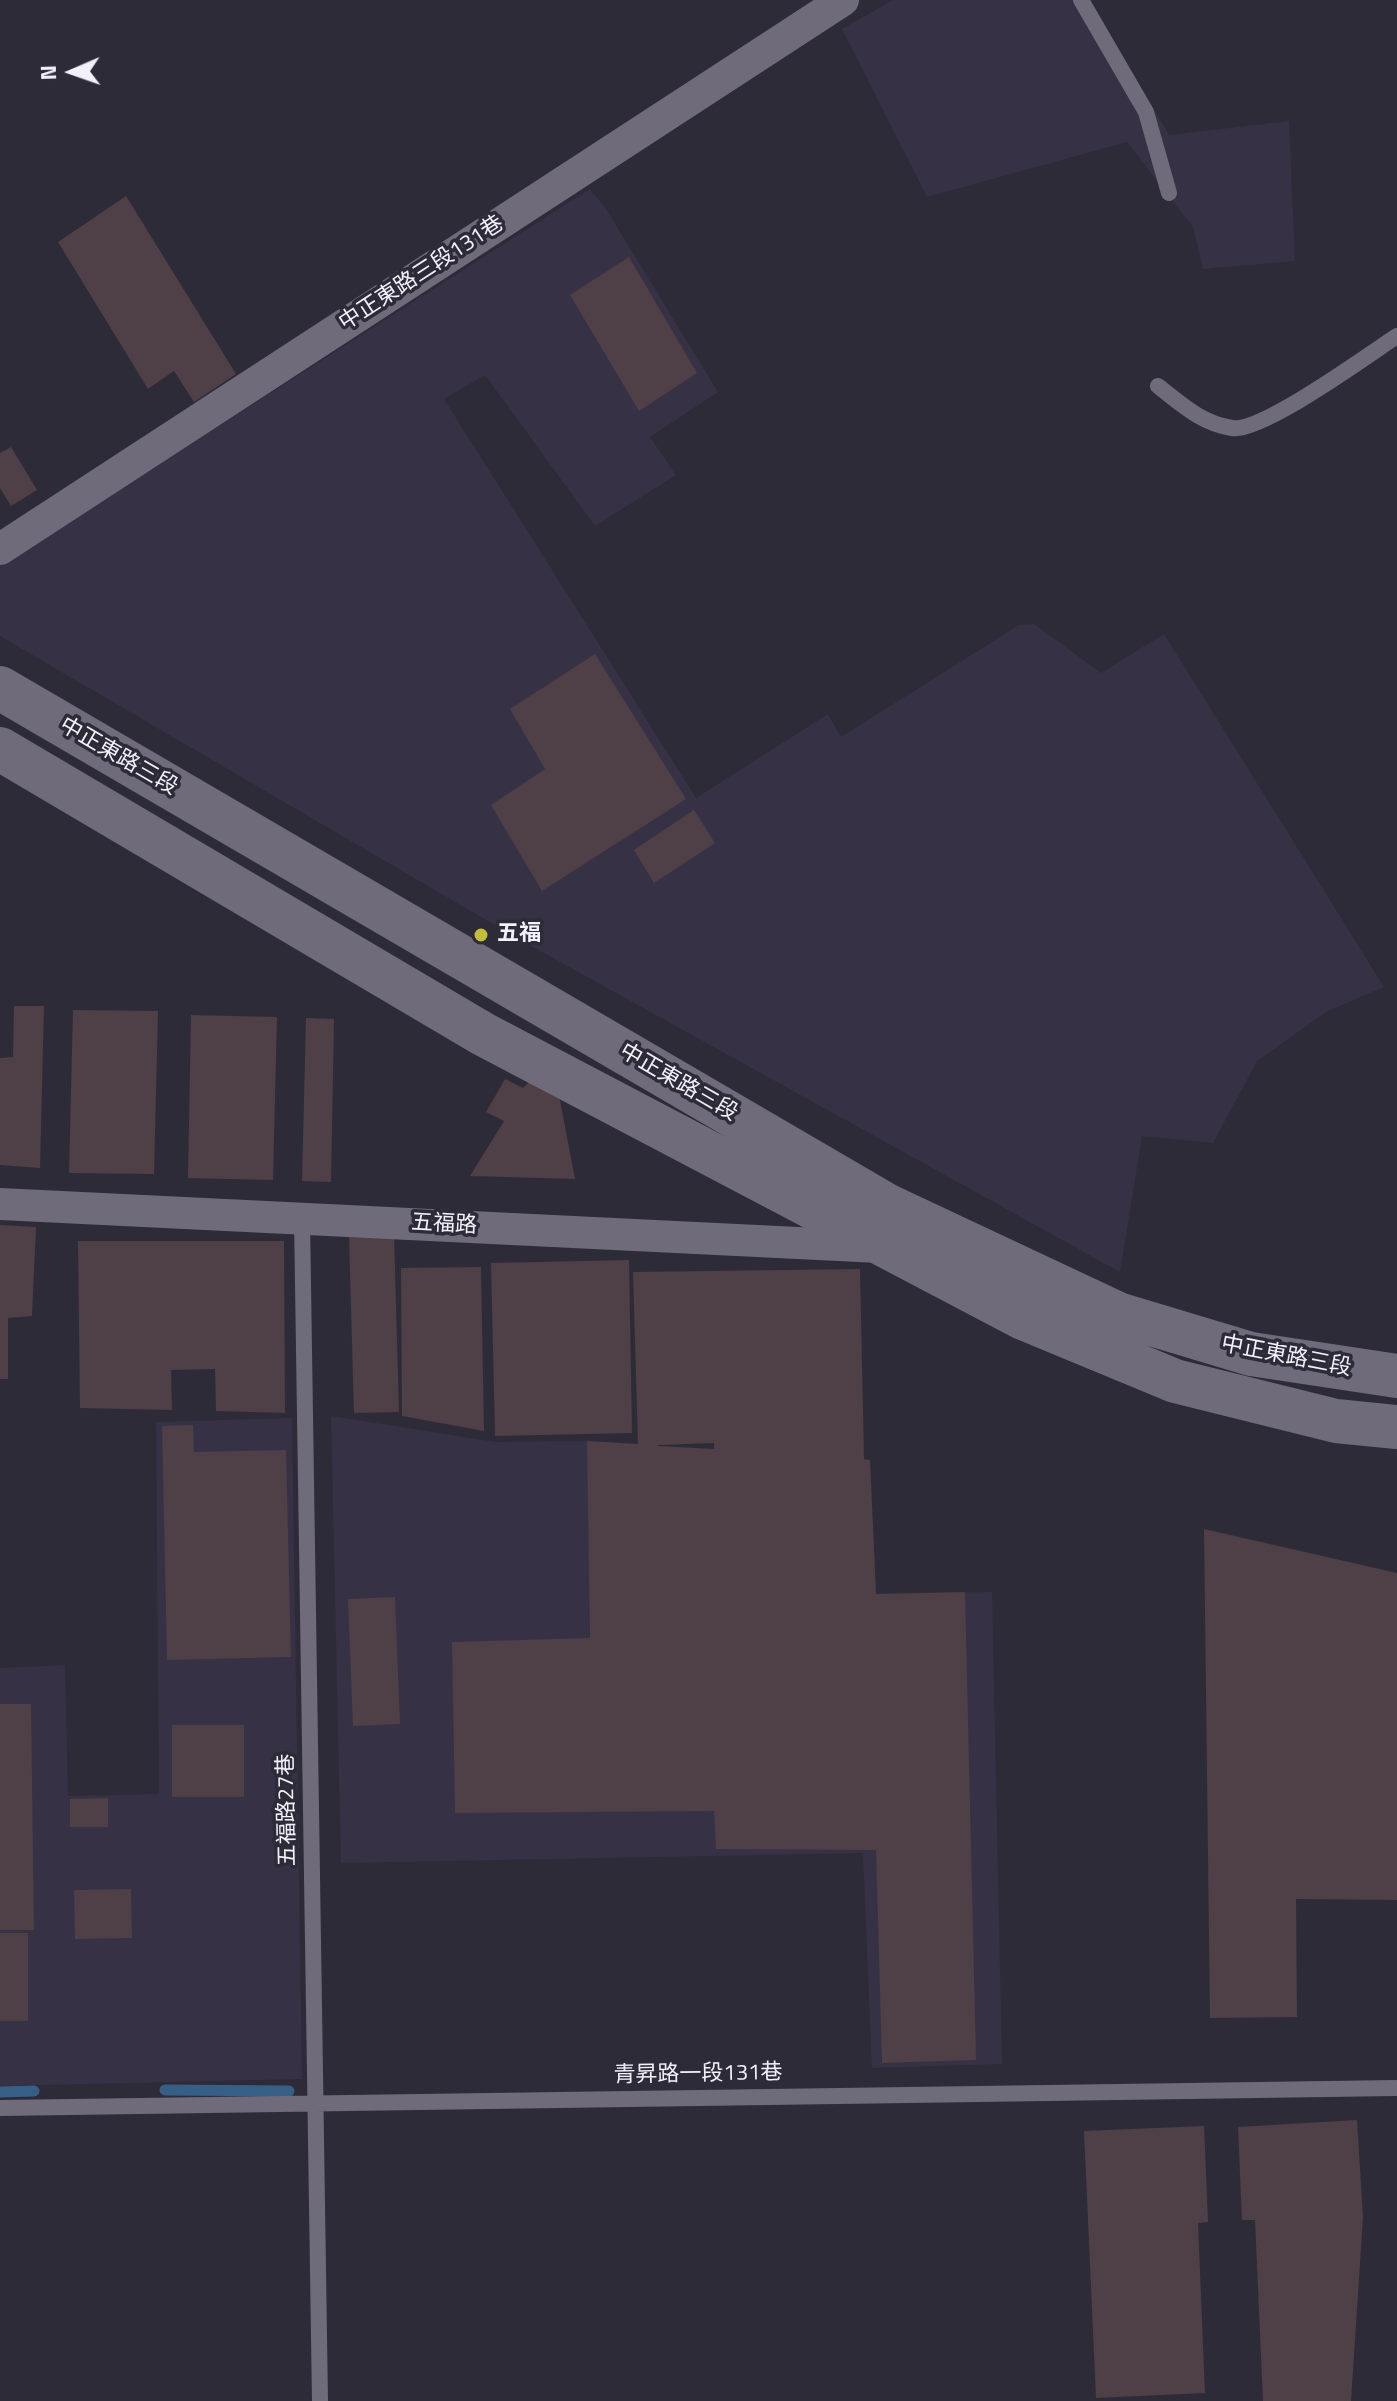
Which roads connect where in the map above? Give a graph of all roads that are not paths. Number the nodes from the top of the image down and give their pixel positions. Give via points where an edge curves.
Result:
1 (843, 0) edge
2 (1081, 0) edge
3 (1169, 193) dead end
4 (1397, 336) edge
5 (1158, 386) dead end
6 (0, 549) edge
7 (0, 688) edge
8 (0, 749) edge
9 (0, 1204) edge
10 (302, 1218) junction
11 (889, 1248) junction
12 (1397, 1376) edge
13 (1397, 1427) edge
14 (1397, 2088) edge
15 (314, 2102) junction
16 (0, 2108) edge
17 (320, 2401) edge

1 - 6 street, 中正東路三段131巷
2 - 3 lane via 1146,112
4 - 5 lane via 1272,416 1235,429 1201,419
7 - 12 main road, 中正東路三段 via 888,1206 1118,1314 1251,1354
8 - 11 main road, 中正東路三段 via 483,1034
9 - 10 street, 五福路
10 - 11 street, 五福路
10 - 15 lane, 五福路27巷
11 - 13 main road, 中正東路三段 via 1023,1318 1175,1381 1336,1421
14 - 15 lane, 青昇路一段131巷
15 - 16 lane, 青昇路一段131巷
15 - 17 lane, 五福路27巷

